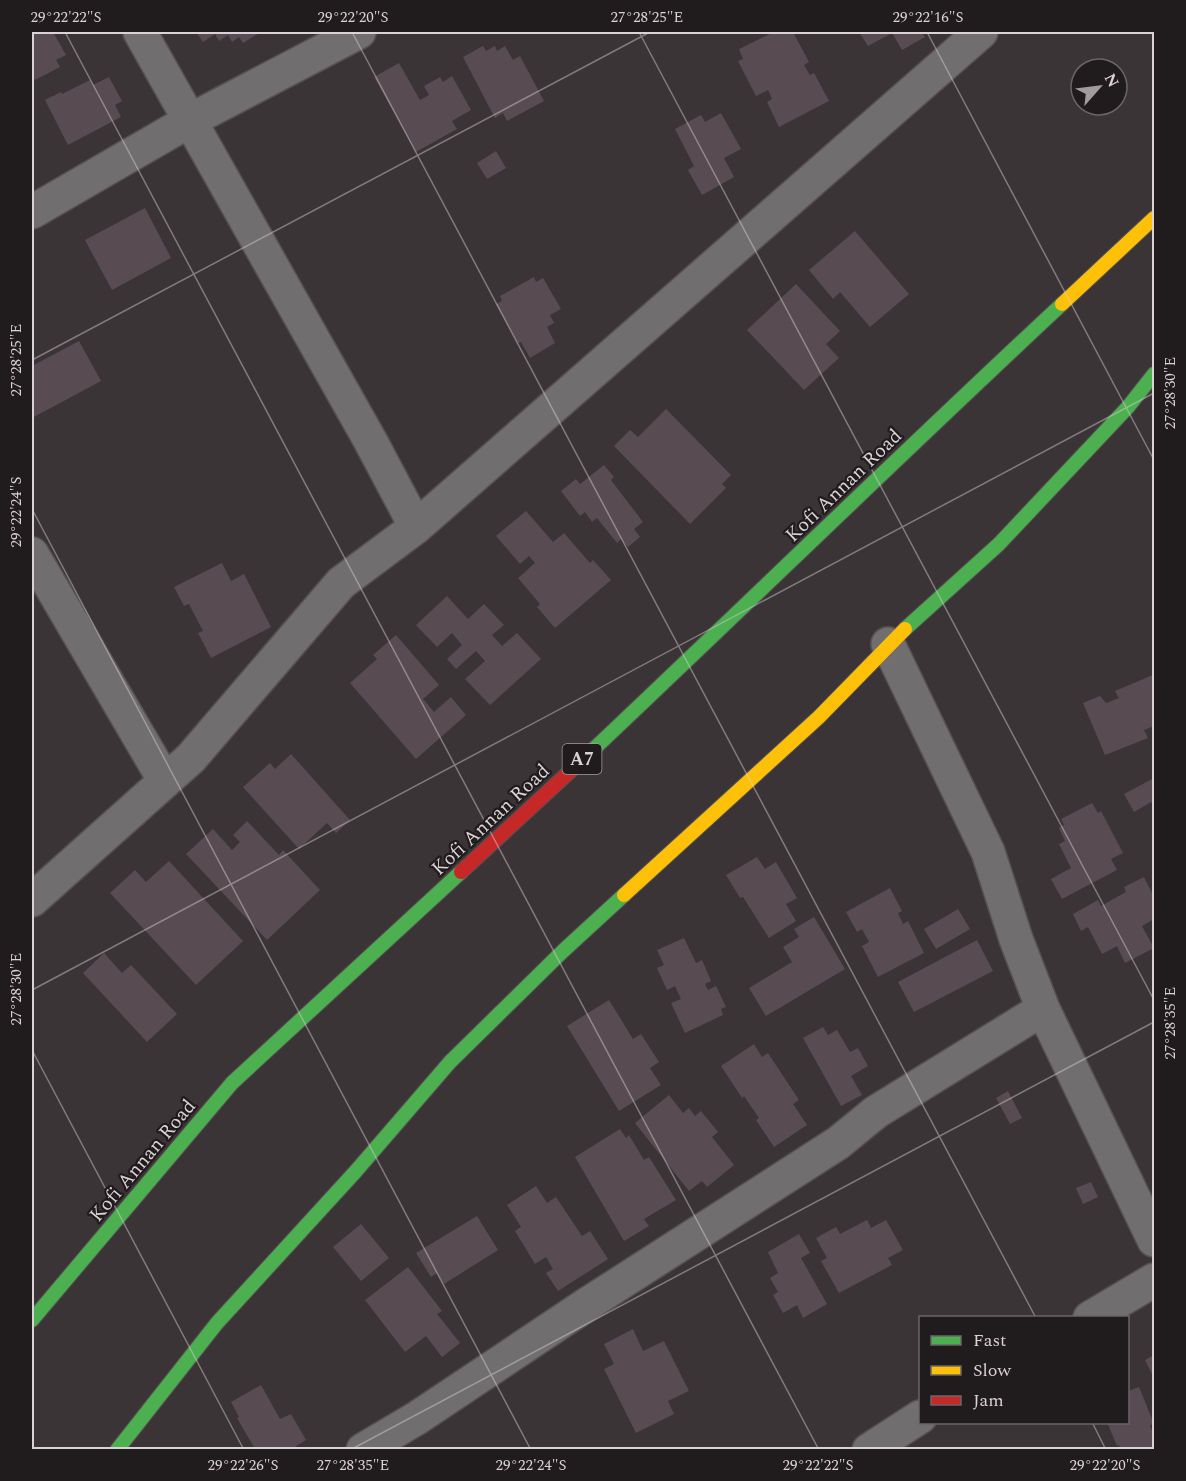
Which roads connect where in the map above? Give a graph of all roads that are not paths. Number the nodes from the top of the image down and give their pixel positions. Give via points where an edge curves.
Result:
1 (140, 32) edge
2 (359, 32) edge
3 (981, 32) edge
4 (189, 121) junction
5 (32, 212) edge
6 (1155, 218) edge
7 (1154, 374) edge
8 (416, 527) junction
9 (32, 554) edge
10 (888, 644) junction
11 (165, 781) junction
12 (32, 900) edge
13 (1043, 1009) junction
14 (1155, 1240) edge
15 (1155, 1280) edge
16 (1092, 1316) edge
17 (32, 1320) edge
18 (919, 1418) edge
19 (117, 1449) edge
20 (363, 1449) edge
21 (869, 1449) edge

1 - 4 street
2 - 4 street
3 - 8 street
4 - 5 street
4 - 8 street
6 - 17 main road, Kofi Annan Road / A7 via 537,802 232,1083
7 - 10 main road via 1128,407 999,544
8 - 11 street via 340,582 191,758
9 - 11 street
10 - 13 street via 988,852
10 - 19 main road via 819,717 563,951 450,1062 217,1323
11 - 12 street
13 - 14 street
13 - 20 street via 876,1112 838,1143 417,1418
15 - 16 street
18 - 21 street

